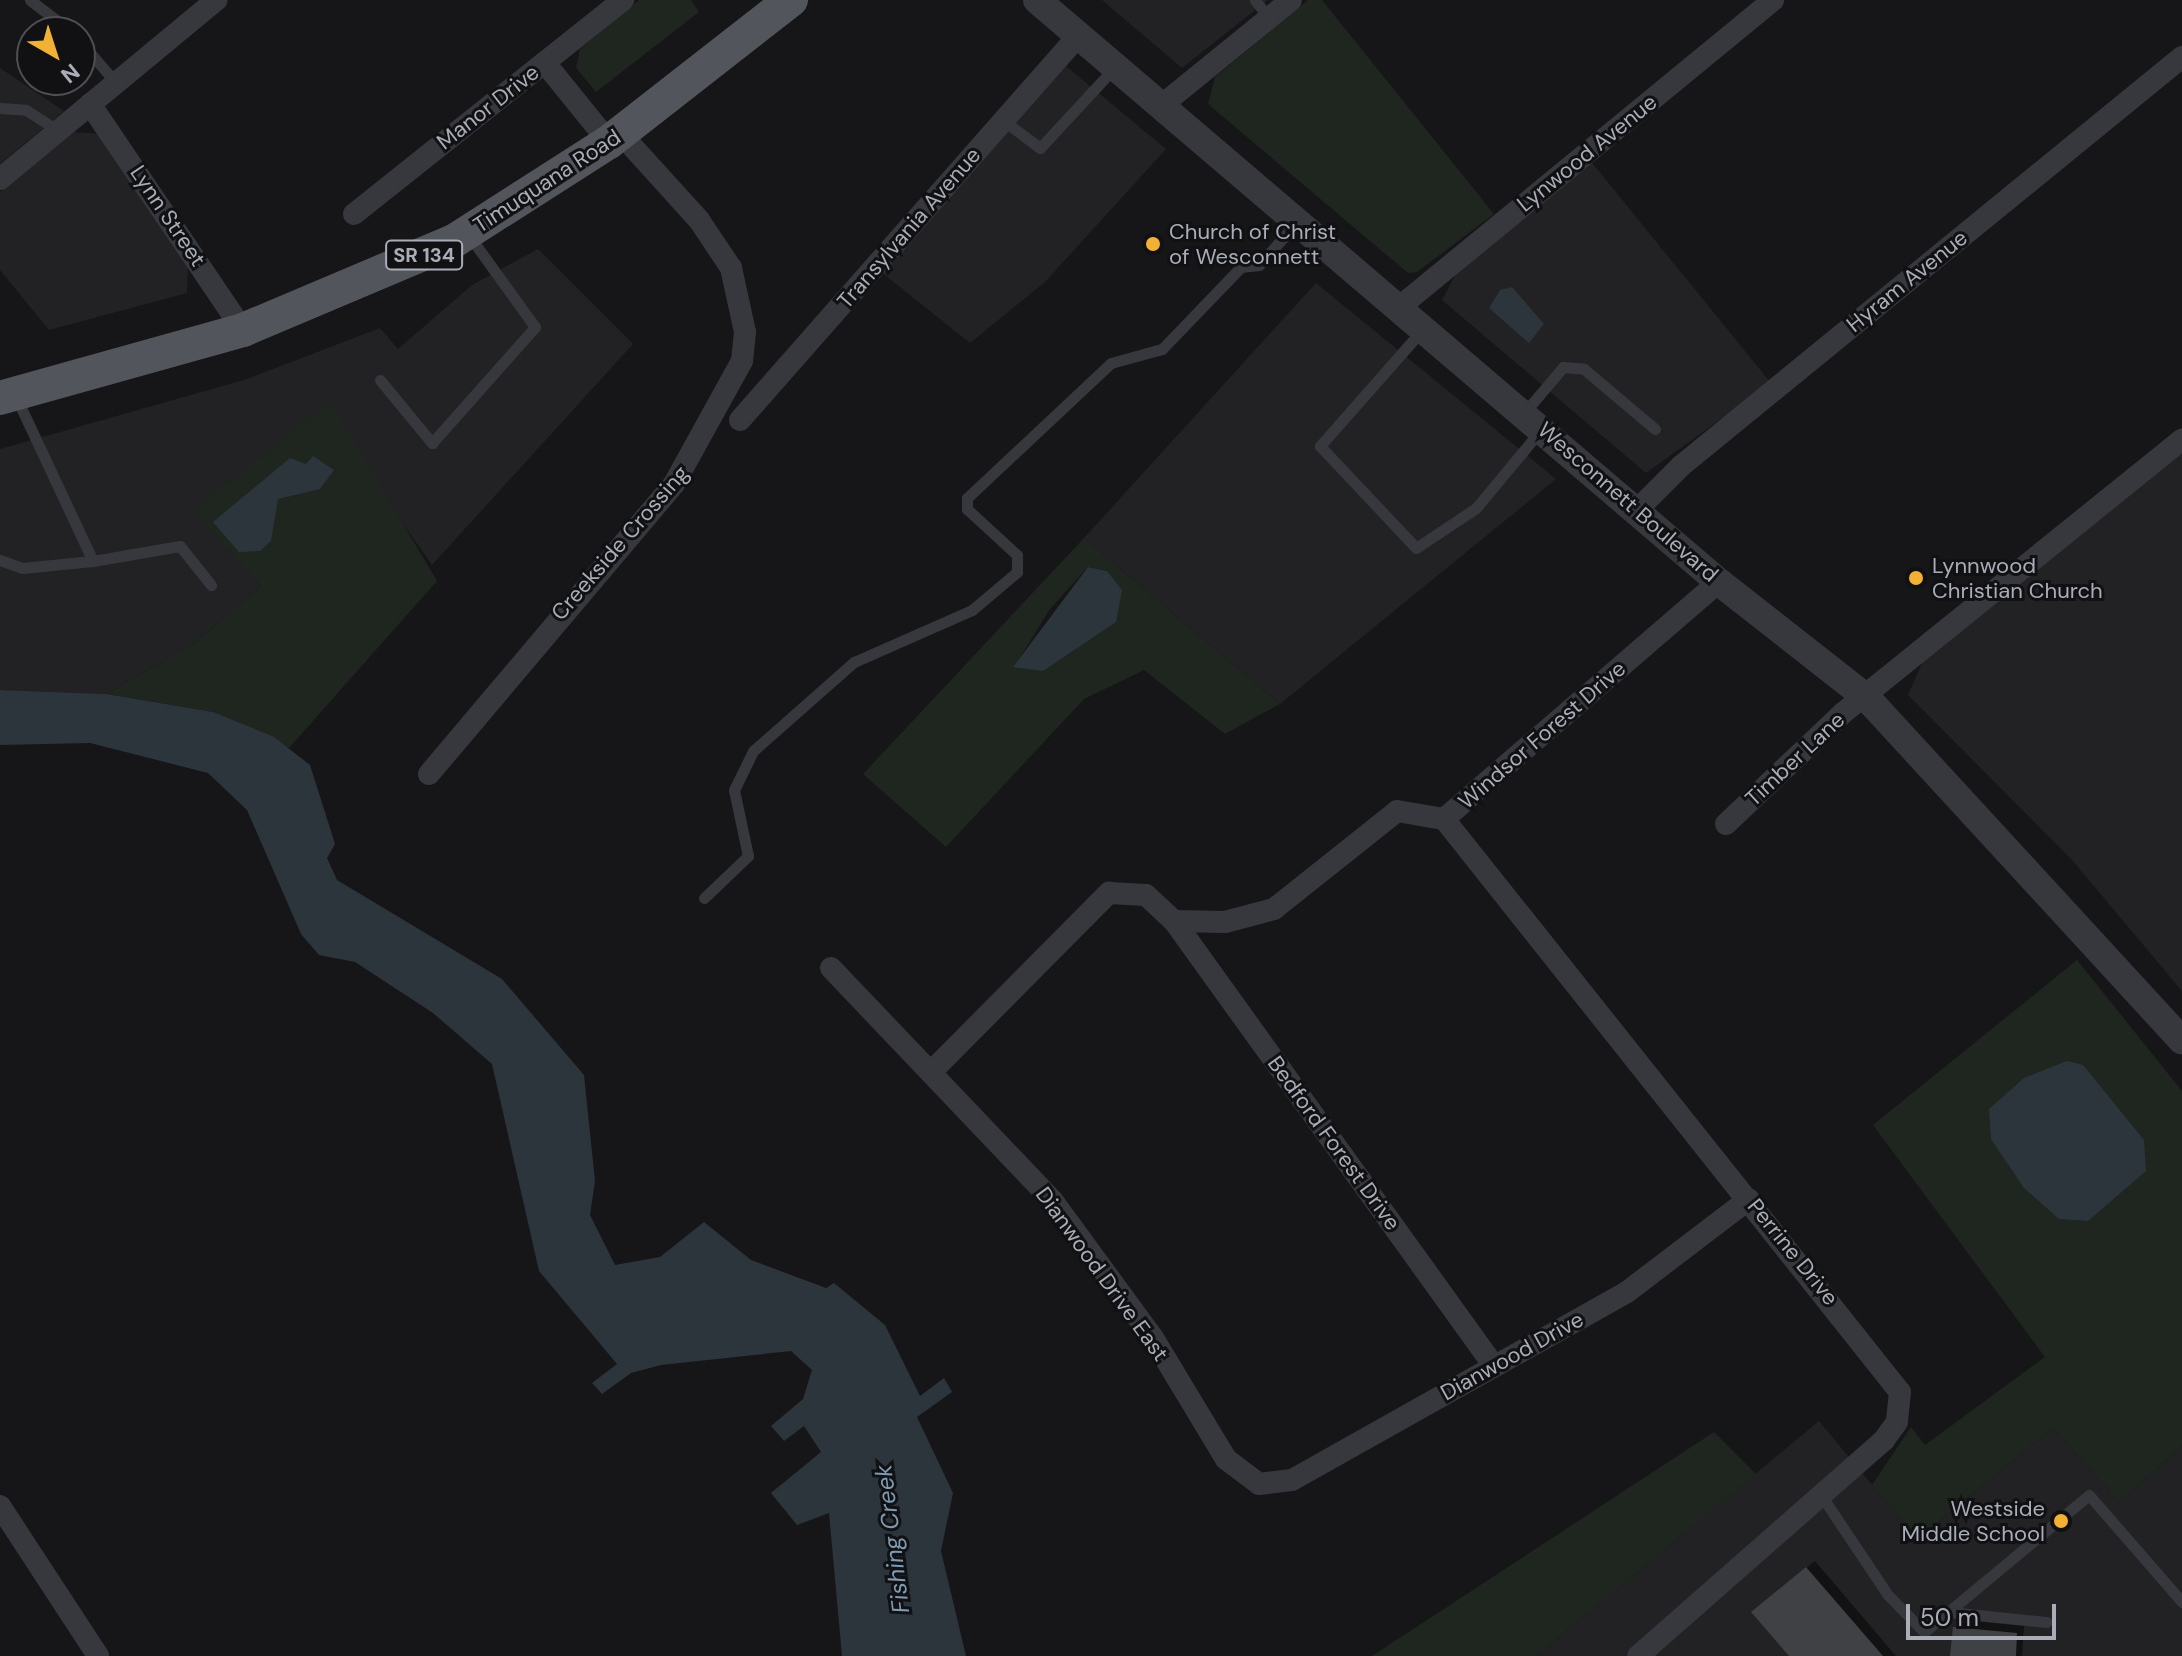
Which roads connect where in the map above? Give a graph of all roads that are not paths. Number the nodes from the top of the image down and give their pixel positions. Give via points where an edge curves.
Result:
1 (30, 0) edge
2 (216, 0) edge
3 (623, 0) edge
4 (791, 0) edge
5 (1037, 0) edge
6 (1255, 0) edge
7 (1291, 0) edge
8 (1773, 0) edge
9 (51, 16) edge
10 (1269, 18) junction
11 (1078, 36) junction
12 (2182, 57) edge
13 (96, 60) edge
14 (545, 63) junction
15 (1116, 67) junction
16 (116, 83) junction
17 (90, 104) junction
18 (1162, 105) junction
19 (0, 108) edge
20 (1004, 121) junction
21 (58, 131) junction
22 (614, 138) junction
23 (0, 179) edge
24 (354, 214) dead end
25 (1299, 219) junction
26 (467, 233) junction
27 (1402, 305) junction
28 (1426, 326) junction
29 (243, 330) junction
30 (380, 380) dead end
31 (7, 396) edge
32 (740, 420) dead end
33 (1534, 420) junction
34 (1655, 429) dead end
35 (2182, 439) edge
36 (1637, 510) junction
37 (0, 560) edge
38 (93, 561) junction
39 (1719, 582) junction
40 (211, 585) dead end
41 (1867, 698) junction
42 (429, 774) dead end
43 (1444, 819) junction
44 (1726, 824) dead end
45 (704, 898) dead end
46 (1174, 921) junction
47 (831, 968) dead end
48 (2182, 1040) edge
49 (933, 1070) junction
50 (1749, 1199) junction
51 (1494, 1366) junction
52 (1259, 1484) joint
53 (1823, 1498) junction
54 (0, 1506) edge
55 (2182, 1602) edge
56 (1949, 1612) junction
57 (2046, 1622) dead end
58 (98, 1656) edge
59 (1638, 1656) edge

1 - 9 lane
2 - 16 street
3 - 14 street, Manor Drive
4 - 22 main road, Timuquana Road / SR 134
5 - 11 street, Wesconnett Boulevard
6 - 10 lane
7 - 10 street
8 - 27 street, Lynwood Avenue
10 - 18 street
11 - 15 street, Wesconnett Boulevard
11 - 20 street, Transylvania Avenue
12 - 36 street, Hyram Avenue via 1681,466
13 - 16 lane
14 - 22 street, Creekside Crossing
14 - 24 street, Manor Drive
15 - 18 street, Wesconnett Boulevard
15 - 20 lane via 1040,148
16 - 17 street
17 - 21 street
17 - 29 street, Lynn Street
18 - 25 street, Wesconnett Boulevard
19 - 21 lane via 26,110
20 - 32 street, Transylvania Avenue
21 - 23 street
22 - 26 main road, Timuquana Road / SR 134
22 - 42 street, Creekside Crossing via 699,220 731,268 745,332 742,361 674,484
25 - 27 street, Wesconnett Boulevard
25 - 45 lane via 1259,265 1241,267 1162,349 1111,363 967,498 967,509 1017,555 1017,572 972,610 854,662 753,751 734,790 748,856
26 - 29 main road, Timuquana Road / SR 134
26 - 30 lane via 535,327 432,443
27 - 28 street, Wesconnett Boulevard
28 - 33 street, Wesconnett Boulevard
28 - 33 lane via 1320,446 1416,548 1476,508
29 - 31 main road, Timuquana Road / SR 134
31 - 38 lane
33 - 34 lane via 1563,367 1584,369
33 - 36 street, Wesconnett Boulevard
35 - 41 street, Timber Lane
36 - 39 street, Wesconnett Boulevard
37 - 38 lane via 22,568
38 - 40 lane via 180,546
39 - 41 street, Wesconnett Boulevard
39 - 43 street, Windsor Forest Drive
41 - 44 street, Timber Lane
41 - 48 street, Wesconnett Boulevard
43 - 46 street, Windsor Forest Drive via 1397,811 1274,909 1225,922
43 - 50 street, Perrine Drive
46 - 49 street via 1134,892 1094,901
46 - 51 street, Bedford Forest Drive
47 - 49 street, Dianwood Drive East
49 - 52 street, Dianwood Drive East via 1052,1200 1153,1338 1226,1459
50 - 51 street, Dianwood Drive via 1627,1292
50 - 53 street, Perrine Drive via 1900,1392 1897,1422 1884,1440
51 - 52 street, Dianwood Drive via 1292,1480
53 - 56 lane via 1888,1595 1924,1632
53 - 59 street, Perrine Drive
54 - 58 street
55 - 56 lane via 2089,1495
56 - 57 lane

